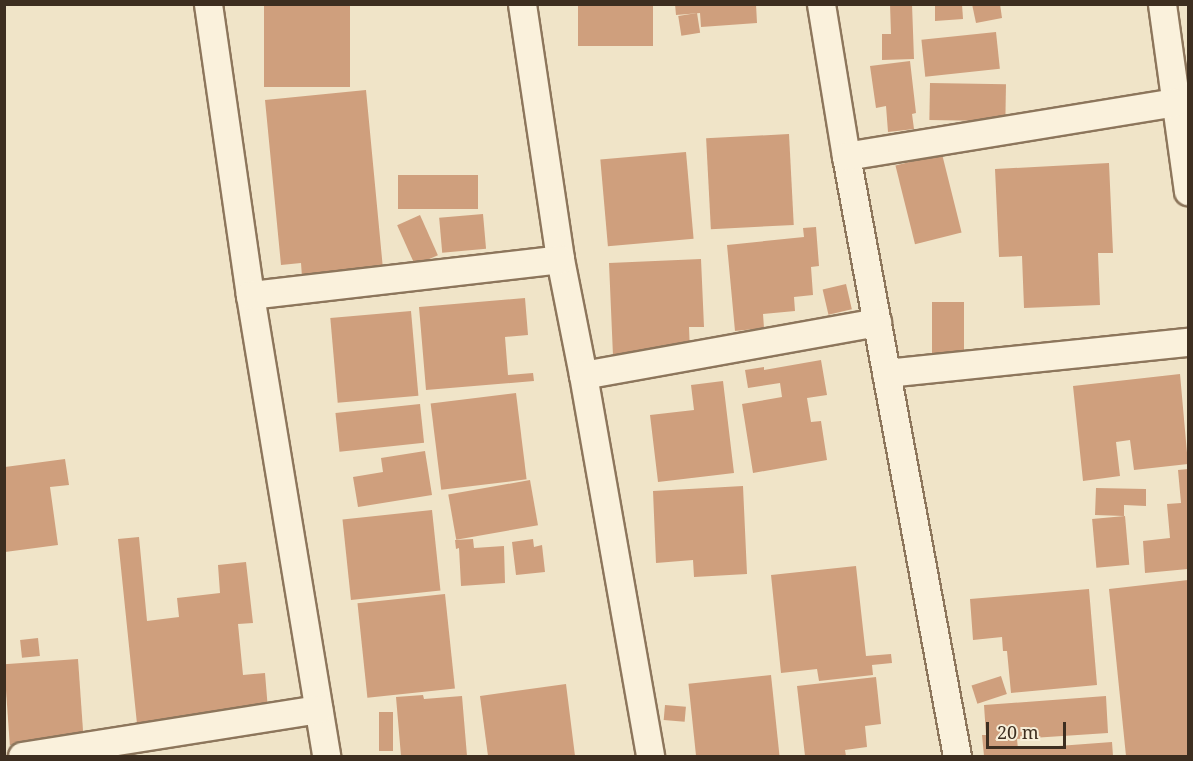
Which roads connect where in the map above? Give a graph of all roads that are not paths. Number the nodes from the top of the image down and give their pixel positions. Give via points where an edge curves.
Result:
1 (208, 4) edge
2 (522, 4) edge
3 (821, 4) edge
4 (1165, 5) edge
5 (1174, 102) junction
6 (846, 156) junction
7 (1188, 191) edge
8 (560, 259) junction
9 (250, 295) junction
10 (877, 322) junction
11 (1188, 342) edge
12 (886, 373) junction
13 (583, 375) junction
14 (318, 709) junction
15 (22, 756) edge
16 (326, 756) edge
17 (651, 756) edge
18 (957, 756) edge

1 - 9 street
2 - 8 street
3 - 6 street
4 - 5 street
5 - 6 street
5 - 7 street
6 - 10 street
8 - 9 street
8 - 13 street
9 - 14 street
10 - 12 street
10 - 13 street
11 - 12 street
12 - 18 street
13 - 17 street
14 - 15 street
14 - 16 street

